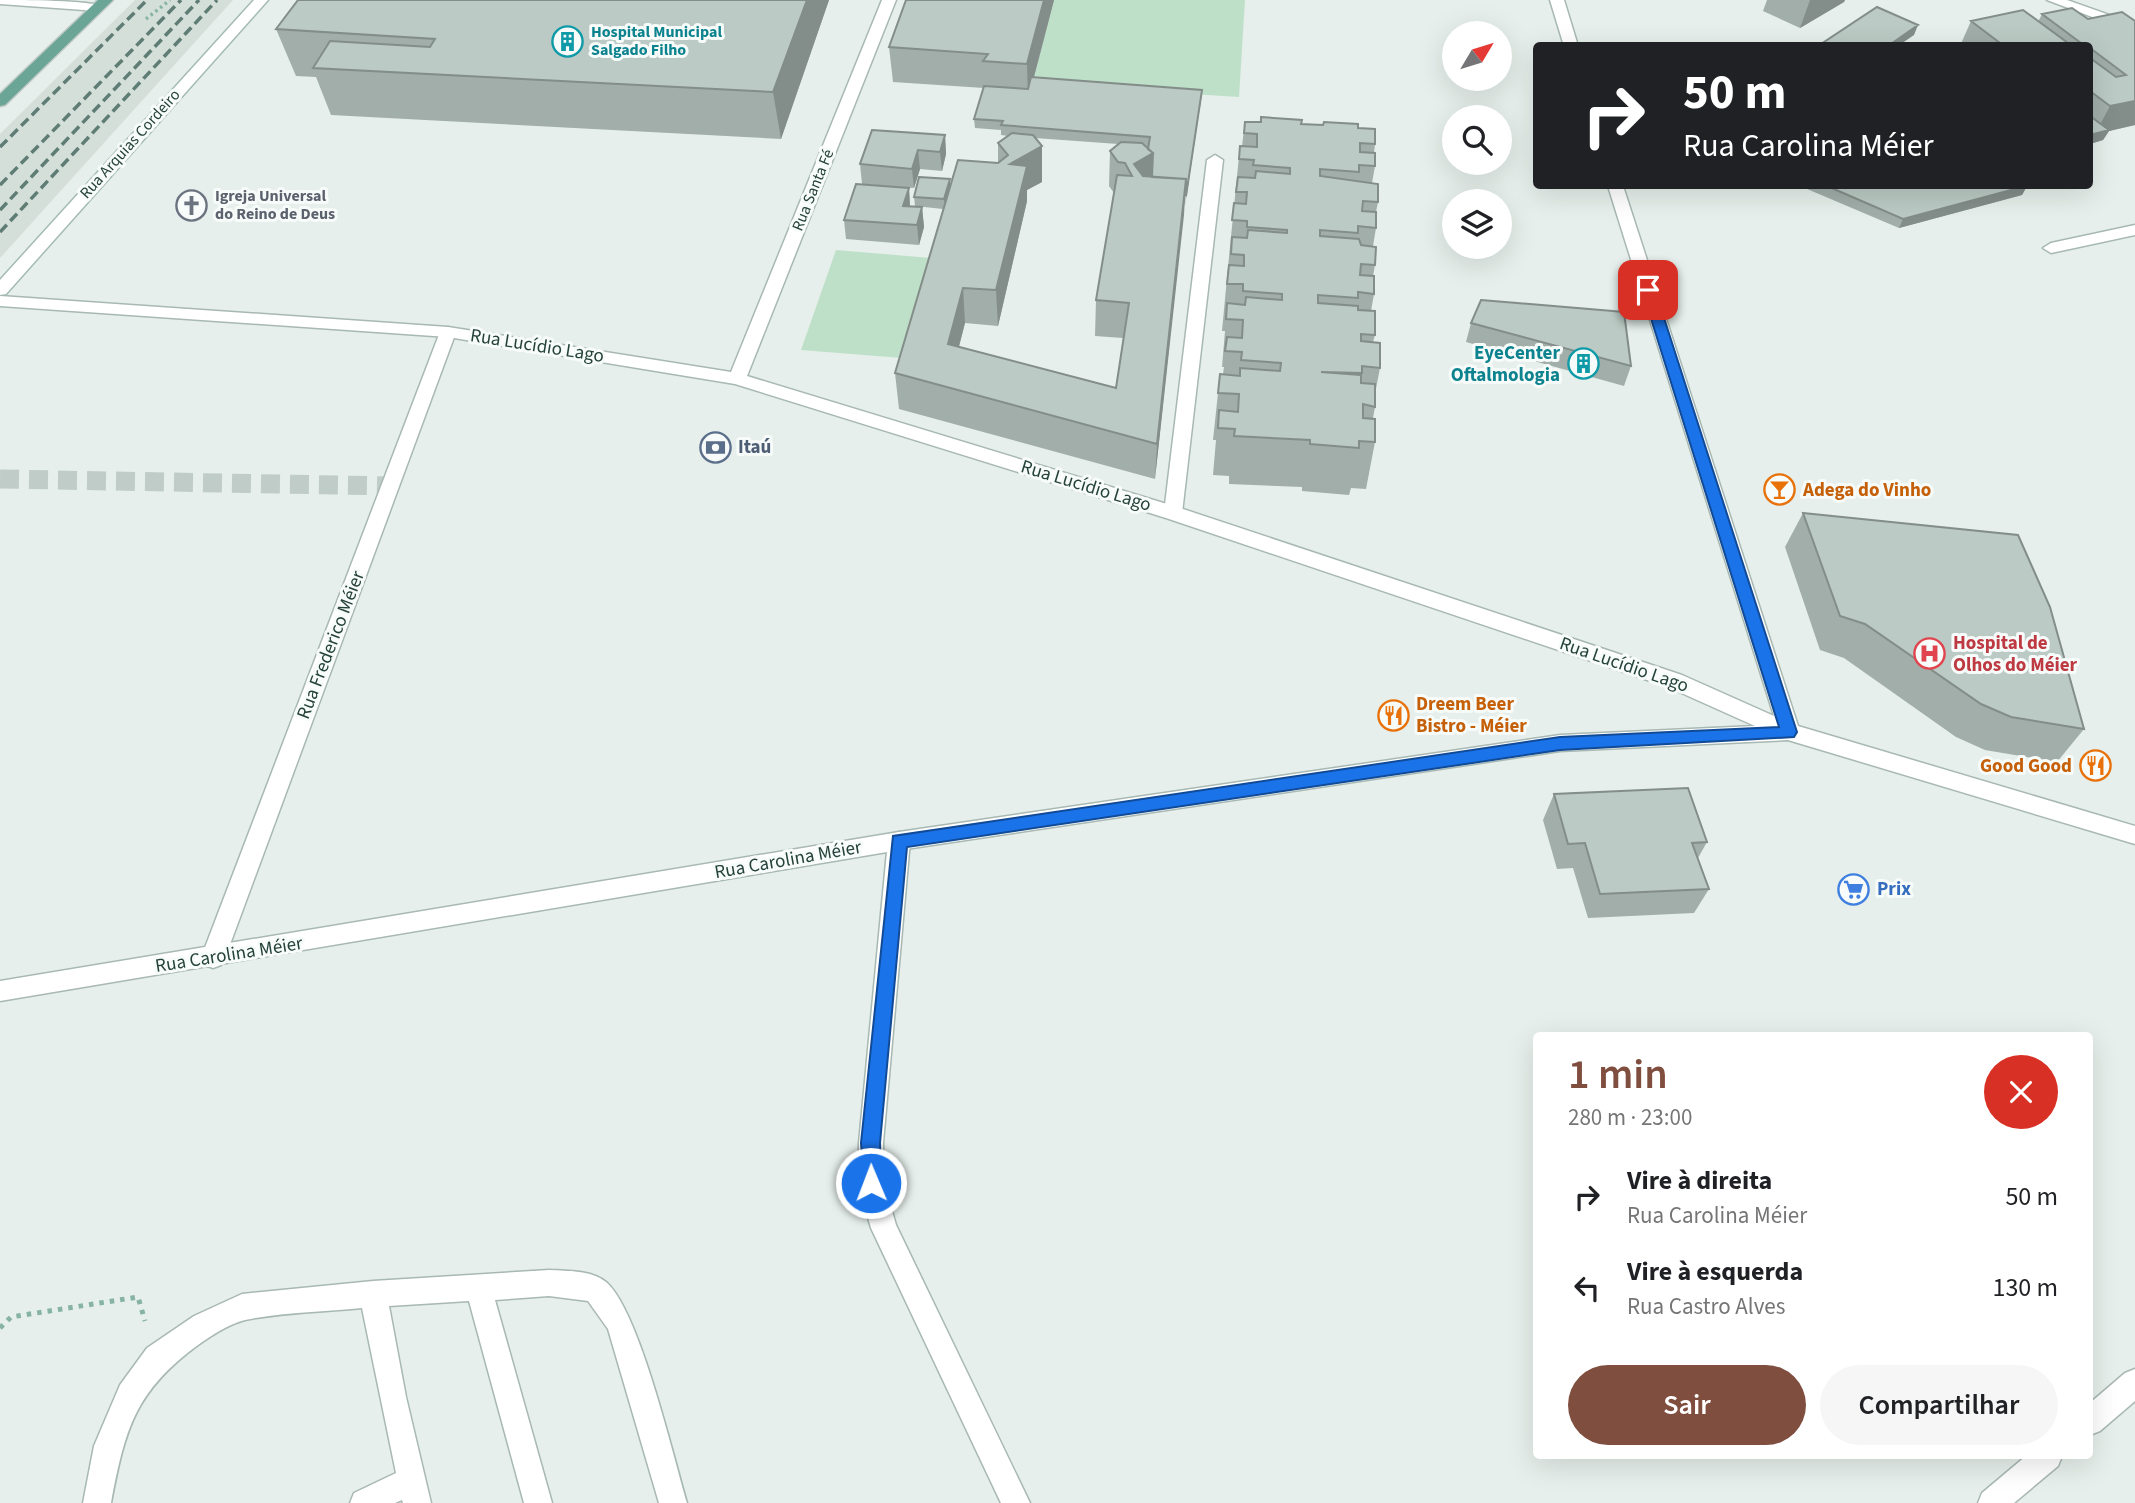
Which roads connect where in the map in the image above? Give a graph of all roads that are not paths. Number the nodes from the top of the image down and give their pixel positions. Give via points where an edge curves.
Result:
1 (0, 0) edge
2 (261, 0) edge
3 (889, 0) edge
4 (1557, 0) edge
5 (2054, 0) edge
6 (102, 4) edge
7 (2135, 29) edge
8 (1570, 42) edge
9 (0, 102) edge
10 (1215, 160) dead end
11 (1617, 189) edge
12 (2135, 230) edge
13 (2051, 248) dead end
14 (0, 289) edge
15 (0, 301) edge
16 (448, 332) junction
17 (737, 379) junction
18 (1173, 513) junction
19 (1789, 732) junction
20 (2135, 835) edge
21 (899, 841) junction
22 (213, 958) junction
23 (0, 991) edge
24 (480, 1288) junction
25 (373, 1294) junction
26 (2135, 1383) edge
27 (2093, 1418) edge
28 (2044, 1459) edge
29 (415, 1492) edge
30 (97, 1503) edge
31 (363, 1503) edge
32 (538, 1503) edge
33 (673, 1503) edge
34 (1016, 1503) edge
35 (1992, 1503) edge

1 - 6 street
2 - 14 street, Rua Arquias Cordeiro
3 - 17 street, Rua Santa Fé
4 - 8 street
5 - 7 street
6 - 9 main road
10 - 18 street
11 - 19 street
12 - 13 street
15 - 16 street, Rua Lucídio Lago
16 - 17 street, Rua Lucídio Lago
16 - 22 street, Rua Frederico Méier
17 - 18 street, Rua Lucídio Lago
18 - 19 street, Rua Lucídio Lago via 1675,681
19 - 20 street, Rua Lucídio Lago
19 - 21 street, Rua Carolina Méier via 1560,743
21 - 22 street, Rua Carolina Méier
21 - 34 street via 871,1183 884,1228
22 - 23 street, Rua Carolina Méier
24 - 25 street
24 - 32 street
24 - 33 street via 549,1283 586,1286 607,1302 619,1322
25 - 29 street
25 - 30 street via 242,1307 203,1325 157,1358 130,1395 108,1446
26 - 27 street
28 - 35 street
29 - 31 street

